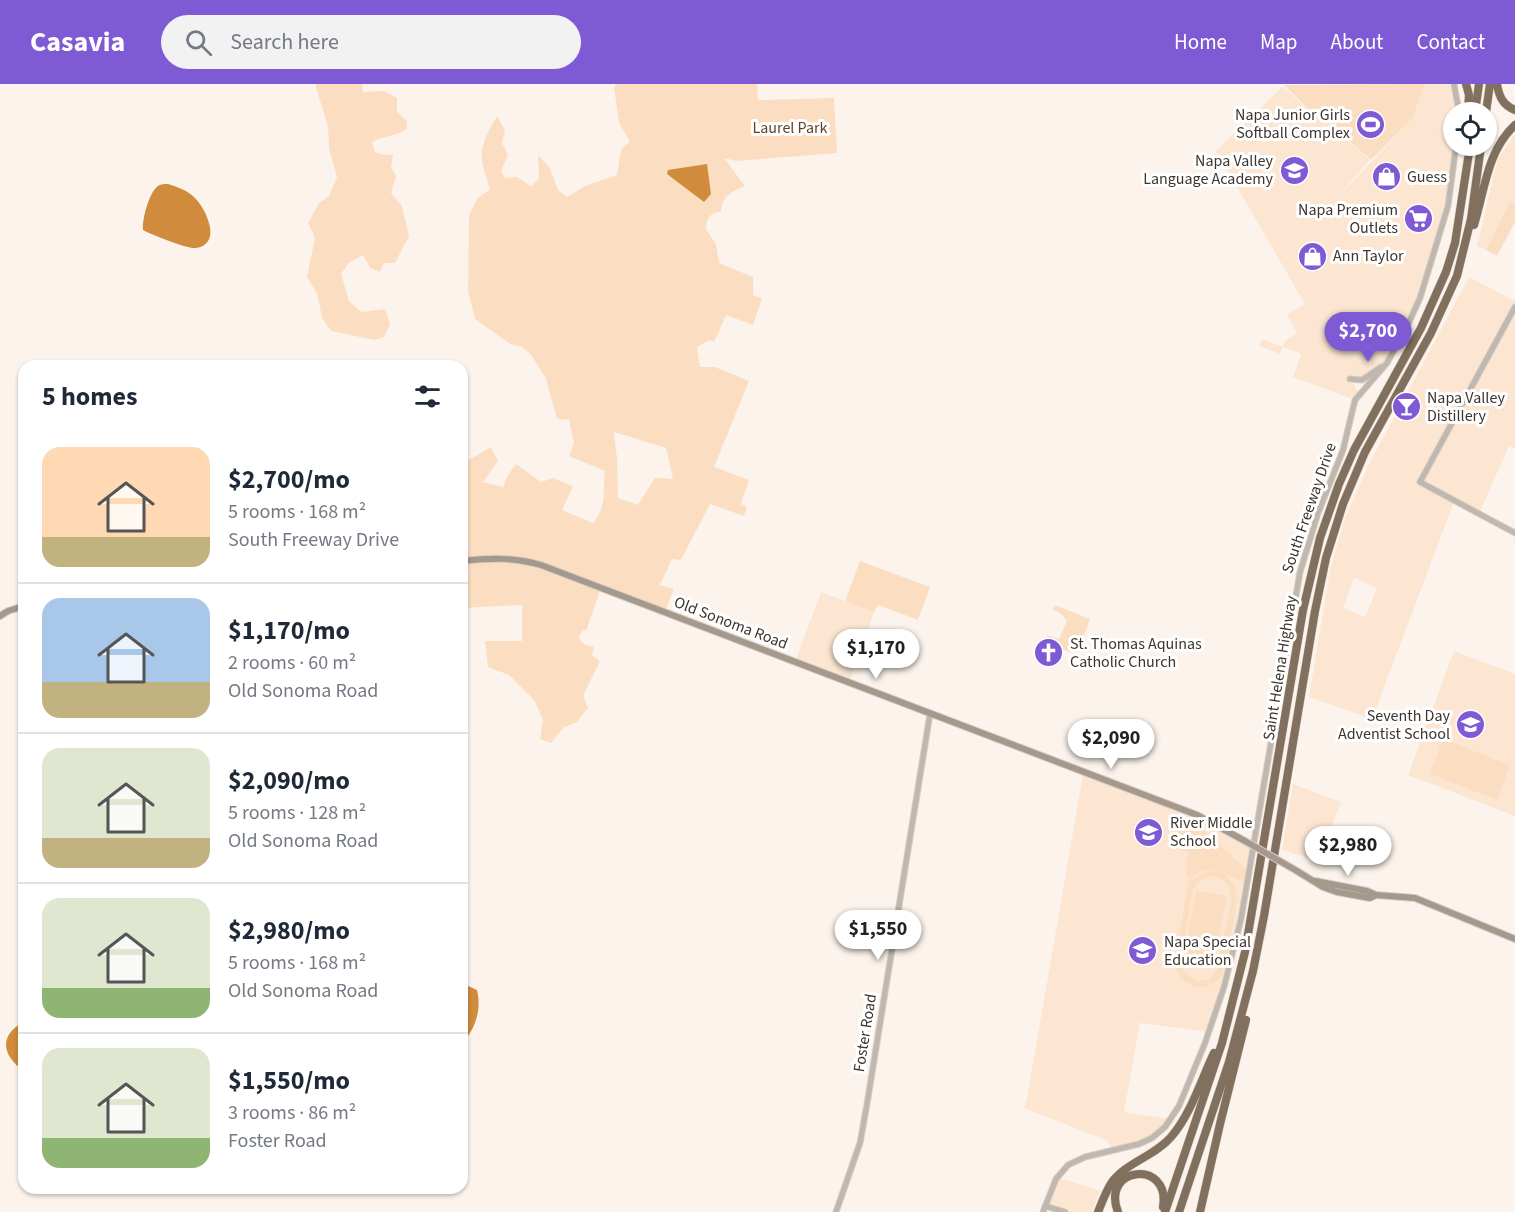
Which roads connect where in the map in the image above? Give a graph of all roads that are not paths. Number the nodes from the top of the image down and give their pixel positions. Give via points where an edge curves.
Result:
1 (1454, 84) edge
2 (1466, 84) edge
3 (1479, 84) edge
4 (1490, 84) edge
5 (1497, 84) edge
6 (1457, 102) edge
7 (1469, 102) edge
8 (1476, 102) edge
9 (1487, 102) edge
10 (1515, 110) edge
11 (1515, 125) edge
12 (1455, 156) edge
13 (1467, 156) edge
14 (1479, 156) edge
15 (1445, 305) junction
16 (1515, 307) edge
17 (1387, 363) junction
18 (1350, 379) dead end
19 (1515, 533) edge
20 (468, 560) edge
21 (18, 608) edge
22 (0, 616) edge
23 (930, 714) junction
24 (1515, 939) edge
25 (1253, 971) junction
26 (1229, 1016) junction
27 (1044, 1209) edge
28 (836, 1212) edge
29 (1056, 1212) edge
30 (1065, 1212) edge
31 (1098, 1212) edge
32 (1118, 1212) edge
33 (1163, 1212) edge
34 (1179, 1212) edge
35 (1200, 1212) edge

1 - 6 street
2 - 7 highway
3 - 8 highway
4 - 9 highway
5 - 10 highway via 1503,102
11 - 15 highway via 1492,157 1462,268
12 - 17 street, South Freeway Drive via 1448,206 1434,254 1416,308
13 - 26 highway, Saint Helena Highway via 1455,243 1435,300 1354,450 1320,538 1303,610 1249,934
14 - 15 highway, Saint Helena Highway via 1465,246
15 - 25 highway, Saint Helena Highway via 1365,452 1331,540 1315,611
16 - 19 street via 1420,482
17 - 18 street via 1362,380
17 - 27 street, South Freeway Drive via 1355,400 1343,450 1300,572 1241,920 1202,1051 1179,1106 1165,1127 1139,1144 1075,1160 1061,1171
20 - 23 main road, Old Sonoma Road via 512,559 542,565
21 - 22 main road
23 - 24 main road, Old Sonoma Road, bridge via 1197,815 1323,887 1370,898 1414,898
23 - 28 street, Foster Road via 860,1143
25 - 34 highway, Saint Helena Highway via 1229,1062
25 - 35 highway via 1243,1036
26 - 31 highway via 1173,1135 1117,1176
26 - 33 highway, Saint Helena Highway
27 - 29 street
27 - 30 street
32 - 33 highway via 1114,1198 1118,1186 1127,1177 1140,1174 1155,1179 1161,1186

